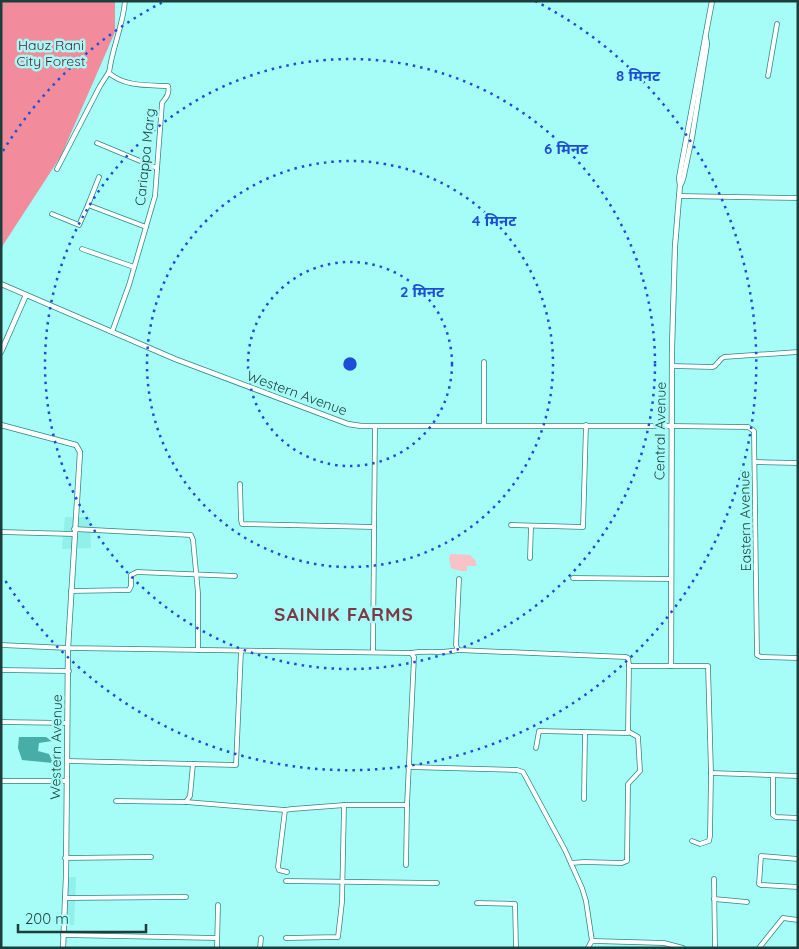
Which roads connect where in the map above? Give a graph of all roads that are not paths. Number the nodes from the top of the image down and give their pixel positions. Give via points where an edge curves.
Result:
1 (125, 1) edge
2 (712, 1) edge
3 (777, 24) dead end
4 (109, 72) junction
5 (768, 76) dead end
6 (97, 143) dead end
7 (157, 168) junction
8 (57, 169) dead end
9 (99, 177) dead end
10 (679, 196) junction
11 (798, 198) edge
12 (90, 206) junction
13 (52, 214) dead end
14 (146, 228) junction
15 (82, 249) dead end
16 (134, 267) junction
17 (1, 284) edge
18 (26, 295) junction
19 (112, 332) junction
20 (1, 352) edge
21 (798, 352) edge
22 (484, 362) dead end
23 (672, 366) junction
24 (1, 425) edge
25 (484, 425) junction
26 (586, 425) junction
27 (375, 426) junction
28 (671, 426) junction
29 (756, 462) junction
30 (798, 463) edge
31 (240, 484) dead end
32 (511, 525) dead end
33 (531, 526) junction
34 (374, 527) junction
35 (1, 532) edge
36 (74, 532) junction
37 (530, 558) dead end
38 (197, 574) junction
39 (235, 576) dead end
40 (573, 578) dead end
41 (459, 579) dead end
42 (670, 579) junction
43 (71, 591) junction
44 (1, 644) edge
45 (68, 648) junction
46 (198, 650) junction
47 (458, 650) junction
48 (241, 651) junction
49 (373, 651) junction
50 (411, 653) junction
51 (798, 658) edge
52 (629, 665) junction
53 (670, 666) junction
54 (1, 670) edge
55 (69, 671) junction
56 (1, 722) edge
57 (67, 723) junction
58 (629, 732) junction
59 (585, 733) junction
60 (536, 748) dead end
61 (66, 761) junction
62 (193, 764) junction
63 (408, 767) junction
64 (711, 773) junction
65 (772, 776) junction
66 (798, 776) edge
67 (1, 781) edge
68 (66, 781) junction
69 (584, 798) dead end
70 (116, 801) dead end
71 (186, 802) junction
72 (344, 805) junction
73 (407, 805) junction
74 (285, 810) junction
75 (798, 818) edge
76 (692, 841) dead end
77 (151, 857) dead end
78 (66, 858) junction
79 (798, 859) edge
80 (571, 863) junction
81 (406, 865) dead end
82 (287, 872) dead end
83 (714, 879) dead end
84 (286, 881) dead end
85 (343, 882) junction
86 (437, 883) dead end
87 (798, 887) edge
88 (186, 897) dead end
89 (65, 898) junction
90 (714, 899) junction
91 (747, 902) dead end
92 (477, 903) dead end
93 (218, 904) dead end
94 (798, 920) edge
95 (63, 935) junction
96 (217, 938) junction
97 (261, 938) dead end
98 (286, 938) dead end
99 (592, 941) junction
100 (664, 945) edge
101 (63, 948) edge
102 (217, 948) edge
103 (260, 948) edge
104 (516, 948) edge
105 (588, 948) edge
106 (683, 948) edge
107 (715, 948) edge
108 (759, 948) edge

1 - 4 street
2 - 10 street, Central Avenue via 703,44 692,137
3 - 5 street
4 - 7 street, Cariappa Marg via 115,78 136,84 168,86 167,97 162,103
4 - 8 street
6 - 7 street
7 - 14 street, Cariappa Marg via 155,196
9 - 12 street
10 - 11 street
10 - 23 street, Central Avenue
12 - 13 street via 79,225
12 - 14 street
14 - 16 street, Cariappa Marg
15 - 16 street
16 - 19 street, Cariappa Marg
17 - 18 street, Western Avenue
18 - 19 street, Western Avenue
18 - 20 street
19 - 27 street, Western Avenue via 333,420
21 - 23 street via 724,357 713,367
22 - 25 street
23 - 28 street, Central Avenue
24 - 36 street, Western Avenue via 78,447
25 - 26 street, Western Avenue
25 - 27 street, Western Avenue
26 - 28 street, Western Avenue
26 - 33 street via 583,527
27 - 34 street
28 - 29 street, Eastern Avenue via 752,428
28 - 42 street, Central Avenue
29 - 30 street
29 - 51 street, Eastern Avenue via 757,655
31 - 34 street via 242,524
32 - 33 street
33 - 37 street
34 - 49 street
35 - 36 street
36 - 38 street via 191,535
36 - 43 street, Western Avenue
38 - 39 street
38 - 43 street via 137,572 131,575 129,590
38 - 46 street
40 - 42 street
41 - 47 street
42 - 53 street, Central Avenue
43 - 45 street, Western Avenue
44 - 45 street
45 - 46 street
45 - 55 street, Western Avenue
46 - 48 street
47 - 50 street
47 - 52 street via 626,657
48 - 49 street
48 - 62 street via 237,764
49 - 50 street
50 - 63 street via 414,657
52 - 53 street
52 - 58 street
53 - 64 street via 709,667
54 - 55 street
55 - 57 street, Western Avenue
56 - 57 street
57 - 61 street, Western Avenue
58 - 59 street
58 - 80 street via 638,736 640,771 628,784 627,861
59 - 60 street via 539,730
59 - 69 street
61 - 62 street
61 - 68 street, Western Avenue
62 - 71 street via 190,796
63 - 73 street
63 - 80 street via 523,772
64 - 65 street
64 - 76 street via 710,839 703,844
65 - 66 street
65 - 75 street via 774,815
67 - 68 street
68 - 78 street, Western Avenue
70 - 71 street
71 - 74 street
72 - 73 street
72 - 74 street
72 - 85 street
73 - 81 street
74 - 82 street via 278,870
77 - 78 street
78 - 89 street, Western Avenue
79 - 87 street via 761,856 759,884
80 - 99 street via 584,894
83 - 90 street
84 - 85 street
85 - 86 street
85 - 98 street via 338,937
88 - 89 street
89 - 95 street, Western Avenue
90 - 91 street
90 - 107 street
92 - 104 street via 515,904
93 - 96 street
94 - 108 street via 783,918
95 - 96 street
95 - 101 street, Western Avenue
96 - 102 street
97 - 103 street
99 - 100 street
99 - 105 street
100 - 106 street

